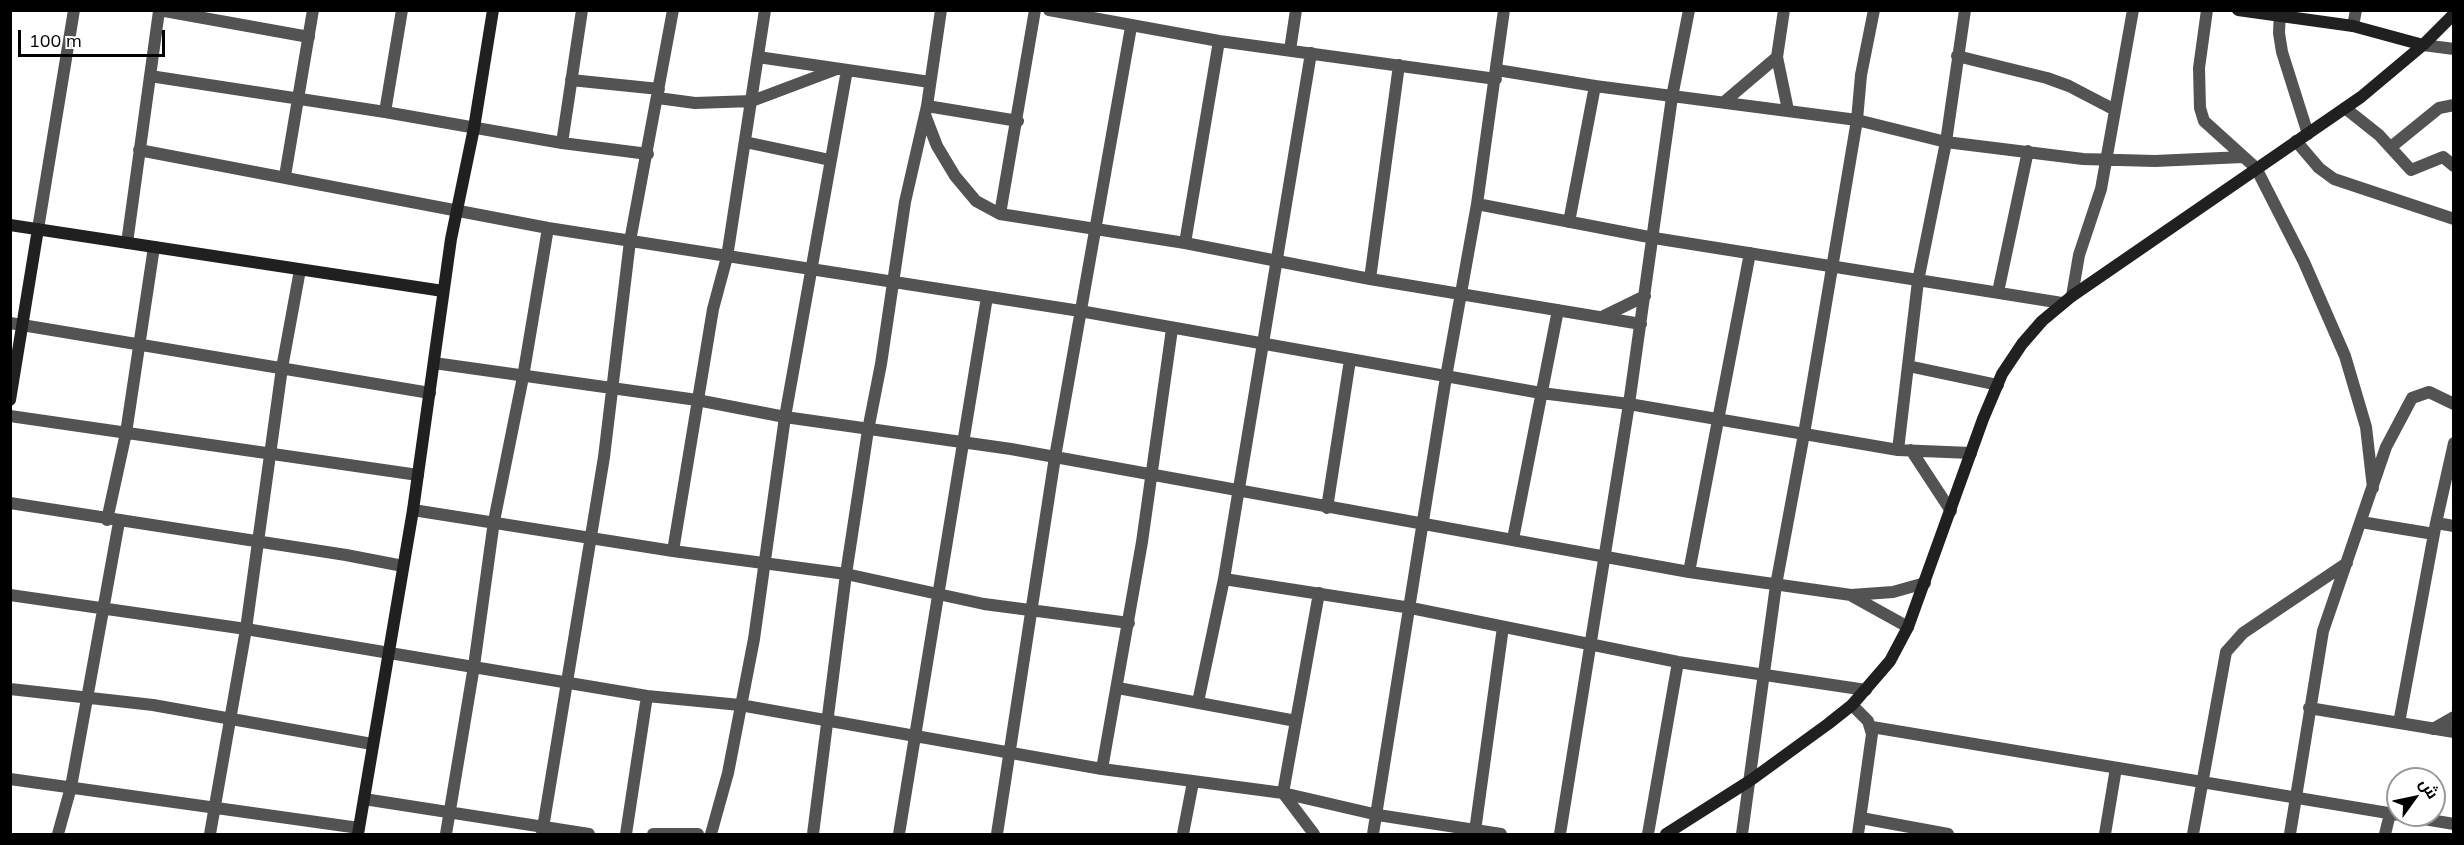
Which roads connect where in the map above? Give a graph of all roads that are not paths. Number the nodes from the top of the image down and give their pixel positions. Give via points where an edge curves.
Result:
1 (74, 10) edge
2 (313, 10) edge
3 (402, 10) edge
4 (493, 10) edge
5 (582, 10) edge
6 (673, 10) edge
7 (765, 10) edge
8 (940, 10) edge
9 (1035, 10) edge
10 (1049, 10) edge
11 (1296, 10) edge
12 (1504, 10) edge
13 (1689, 10) edge
14 (1784, 10) edge
15 (1874, 10) edge
16 (1965, 10) edge
17 (2133, 10) edge
18 (2207, 10) edge
19 (2238, 10) edge
20 (2356, 10) edge
21 (159, 11) edge
22 (2280, 13) edge
23 (2454, 14) edge
24 (1103, 15) edge
25 (2354, 26) junction
26 (1131, 27) junction
27 (309, 37) junction
28 (1219, 41) junction
29 (2422, 45) junction
30 (2454, 49) edge
31 (1290, 50) junction
32 (1311, 53) junction
33 (1957, 56) junction
34 (758, 57) junction
35 (1777, 57) junction
36 (1399, 65) junction
37 (842, 69) junction
38 (1496, 75) junction
39 (150, 76) junction
40 (571, 80) junction
41 (930, 82) junction
42 (1594, 86) junction
43 (658, 93) junction
44 (1672, 97) junction
45 (298, 98) junction
46 (752, 101) junction
47 (1724, 102) junction
48 (2454, 105) edge
49 (2345, 108) junction
50 (926, 110) junction
51 (1788, 110) junction
52 (2115, 110) junction
53 (385, 112) junction
54 (1857, 120) junction
55 (1018, 121) junction
56 (474, 128) junction
57 (2308, 134) junction
58 (2296, 141) junction
59 (745, 142) junction
60 (1946, 142) junction
61 (562, 143) junction
62 (2391, 147) junction
63 (140, 150) junction
64 (2028, 151) junction
65 (648, 154) junction
66 (2243, 157) junction
67 (831, 160) junction
68 (2107, 160) junction
69 (2454, 166) edge
70 (2256, 168) junction
71 (285, 176) junction
72 (1477, 204) junction
73 (456, 210) junction
74 (1000, 214) junction
75 (2454, 219) edge
76 (1569, 222) junction
77 (10, 225) edge
78 (548, 228) junction
79 (1094, 228) junction
80 (38, 229) junction
81 (1654, 238) junction
82 (630, 241) junction
83 (127, 243) junction
84 (1185, 243) junction
85 (154, 247) junction
86 (1750, 253) junction
87 (727, 257) junction
88 (1275, 259) junction
89 (1832, 268) junction
90 (300, 270) junction
91 (810, 270) junction
92 (1370, 279) junction
93 (1918, 281) junction
94 (891, 283) junction
95 (442, 291) junction
96 (1998, 292) junction
97 (1461, 293) junction
98 (1645, 296) junction
99 (987, 297) junction
100 (2067, 300) junction
101 (1558, 310) junction
102 (1080, 311) junction
103 (1601, 317) junction
104 (16, 324) edge
105 (1641, 324) junction
106 (1172, 328) junction
107 (138, 343) junction
108 (1262, 346) junction
109 (1350, 360) junction
110 (434, 363) junction
111 (1908, 366) junction
112 (282, 368) junction
113 (523, 377) junction
114 (1446, 377) junction
115 (1998, 385) junction
116 (614, 388) junction
117 (430, 393) junction
118 (1541, 393) junction
119 (10, 400) edge
120 (697, 400) junction
121 (1629, 404) junction
122 (2454, 404) edge
123 (10, 416) edge
124 (785, 417) junction
125 (1717, 419) junction
126 (868, 430) junction
127 (126, 433) junction
128 (1804, 434) junction
129 (964, 442) junction
130 (2454, 443) edge
131 (1898, 450) junction
132 (1911, 450) junction
133 (1971, 453) junction
134 (271, 455) junction
135 (1055, 457) junction
136 (418, 475) junction
137 (1151, 475) junction
138 (2373, 488) junction
139 (1238, 492) junction
140 (10, 503) edge
141 (1327, 508) junction
142 (413, 510) junction
143 (1951, 511) junction
144 (113, 521) junction
145 (494, 521) junction
146 (2361, 522) junction
147 (1423, 524) junction
148 (2454, 526) edge
149 (2435, 529) junction
150 (590, 538) junction
151 (1513, 539) junction
152 (257, 542) junction
153 (673, 551) junction
154 (1605, 559) junction
155 (766, 562) junction
156 (2347, 563) junction
157 (403, 566) junction
158 (1689, 572) junction
159 (846, 574) junction
160 (1224, 579) junction
161 (1925, 583) junction
162 (1776, 585) junction
163 (1319, 593) junction
164 (10, 595) edge
165 (938, 595) junction
166 (1851, 595) junction
167 (1411, 608) junction
168 (103, 610) junction
169 (1033, 611) junction
170 (1129, 623) junction
171 (1503, 627) junction
172 (1908, 627) junction
173 (246, 629) junction
174 (1592, 644) junction
175 (390, 654) junction
176 (1678, 662) junction
177 (474, 666) junction
178 (1763, 675) junction
179 (567, 683) junction
180 (1118, 688) junction
181 (10, 689) edge
182 (1866, 690) junction
183 (647, 696) junction
184 (87, 698) junction
185 (1198, 702) junction
186 (740, 705) junction
187 (1852, 705) junction
188 (2308, 708) junction
189 (2454, 717) edge
190 (229, 719) junction
191 (1296, 721) junction
192 (828, 722) junction
193 (2399, 723) junction
194 (1872, 727) junction
195 (2433, 729) junction
196 (2454, 732) edge
197 (916, 735) junction
198 (372, 744) junction
199 (1010, 753) junction
200 (2116, 768) junction
201 (1102, 769) junction
202 (10, 779) edge
203 (1750, 780) junction
204 (1193, 782) junction
205 (2201, 783) junction
206 (71, 787) junction
207 (1283, 794) junction
208 (364, 799) junction
209 (2296, 799) junction
210 (214, 808) junction
211 (449, 813) junction
212 (2386, 813) edge
213 (1378, 815) junction
214 (1861, 818) junction
215 (359, 831) edge
216 (1475, 831) junction
217 (542, 832) edge
218 (58, 834) edge
219 (210, 834) edge
220 (446, 834) edge
221 (589, 834) edge
222 (626, 834) edge
223 (653, 834) edge
224 (698, 834) edge
225 (711, 834) edge
226 (813, 834) edge
227 (899, 834) edge
228 (997, 834) edge
229 (1183, 834) edge
230 (1314, 834) edge
231 (1373, 834) edge
232 (1501, 834) edge
233 (1560, 834) edge
234 (1648, 834) edge
235 (1666, 834) edge
236 (1742, 834) edge
237 (1858, 834) edge
238 (1948, 834) edge
239 (2105, 834) edge
240 (2193, 834) edge
241 (2290, 834) edge

1 - 80 street
2 - 27 street
3 - 53 street
4 - 56 street
5 - 40 street
6 - 43 street
7 - 34 street
8 - 41 street
9 - 55 street
10 - 24 street
11 - 31 street
12 - 38 street
13 - 44 street
14 - 35 street
15 - 54 street
16 - 33 street
17 - 52 street
18 - 66 street via 2199,68 2200,108 2212,131
19 - 22 street
20 - 25 street
21 - 27 street
21 - 39 street
22 - 25 street
22 - 57 street via 2282,52
23 - 29 street
24 - 26 street
25 - 29 street
26 - 28 street
26 - 79 street
27 - 45 street
28 - 31 street
28 - 84 street
29 - 30 street
29 - 49 street
31 - 32 street
32 - 36 street
32 - 88 street
33 - 52 street via 2058,82
33 - 60 street
34 - 37 street
34 - 46 street
35 - 47 street
35 - 51 street
36 - 38 street
36 - 92 street
37 - 41 street
37 - 46 street
37 - 67 street
38 - 42 street
38 - 72 street
39 - 45 street
39 - 63 street
40 - 43 street
40 - 61 street
41 - 50 street
42 - 44 street
42 - 76 street
43 - 46 street via 705,103
43 - 65 street
44 - 47 street
44 - 81 street
45 - 53 street
45 - 71 street
46 - 59 street
47 - 51 street
48 - 62 street via 2439,108
49 - 57 street
49 - 62 street
50 - 55 street
50 - 74 street via 937,146 956,176 976,201
50 - 94 street via 909,178
51 - 54 street
52 - 68 street
53 - 56 street
54 - 60 street
54 - 89 street
55 - 74 street
56 - 61 street
56 - 73 street
57 - 58 street
58 - 70 street
58 - 75 street via 2334,179
59 - 67 street
59 - 87 street
60 - 64 street
60 - 93 street
61 - 65 street
62 - 69 street via 2411,170 2443,157
63 - 71 street
63 - 83 street
64 - 68 street
64 - 96 street
65 - 82 street
66 - 68 street
66 - 70 street
67 - 91 street
68 - 100 street
70 - 100 street
70 - 138 street via 2304,262 2345,356 2366,427
71 - 73 street
72 - 76 street
72 - 97 street
73 - 78 street
73 - 95 street
74 - 79 street
76 - 81 street
77 - 80 street
78 - 82 street
78 - 113 street
79 - 84 street
79 - 102 street
80 - 83 street
80 - 104 street
81 - 86 street
81 - 98 street
82 - 87 street
82 - 116 street
83 - 85 street
84 - 88 street
85 - 90 street
85 - 107 street
86 - 89 street
86 - 125 street
87 - 91 street
87 - 120 street via 713,309
88 - 92 street
88 - 108 street
89 - 93 street
89 - 128 street
90 - 95 street
90 - 112 street
91 - 94 street
91 - 124 street
92 - 97 street
93 - 96 street
93 - 111 street
94 - 99 street
94 - 126 street
95 - 110 street
96 - 100 street
97 - 101 street
97 - 114 street
98 - 103 street
98 - 105 street
99 - 102 street
99 - 129 street
100 - 115 street via 2022,344
101 - 103 street
101 - 118 street
102 - 106 street
102 - 135 street
103 - 105 street
104 - 107 street
104 - 119 street
105 - 121 street
106 - 108 street
106 - 137 street
107 - 112 street
107 - 127 street
108 - 109 street
108 - 139 street
109 - 114 street
109 - 141 street
110 - 113 street
110 - 117 street
111 - 115 street
111 - 131 street
112 - 117 street
112 - 134 street
113 - 116 street
113 - 145 street
114 - 118 street
114 - 147 street
115 - 133 street
116 - 120 street
116 - 150 street
117 - 136 street
118 - 121 street
118 - 151 street
120 - 124 street
120 - 153 street
121 - 125 street
121 - 154 street
122 - 138 street via 2429,392 2412,398 2386,447
123 - 127 street
124 - 126 street
124 - 155 street
125 - 128 street
125 - 158 street
126 - 129 street
126 - 159 street
127 - 134 street
127 - 144 street
128 - 131 street
128 - 162 street
129 - 135 street
129 - 165 street
130 - 149 street
131 - 132 street
132 - 133 street
132 - 143 street
133 - 143 street
134 - 136 street
134 - 152 street
135 - 137 street
135 - 169 street
136 - 142 street
137 - 139 street
137 - 170 street
138 - 146 street
139 - 141 street
139 - 160 street
140 - 144 street
141 - 147 street
142 - 145 street
142 - 157 street
143 - 161 street
144 - 152 street
144 - 168 street
145 - 150 street
145 - 177 street
146 - 149 street
146 - 156 street
147 - 151 street
147 - 167 street
148 - 149 street
149 - 193 street
150 - 153 street
150 - 179 street
151 - 154 street
152 - 157 street
152 - 173 street
153 - 155 street
154 - 158 street
154 - 174 street
155 - 159 street
155 - 186 street
156 - 188 street via 2323,631
156 - 205 street via 2253,626 2226,652
157 - 175 street
158 - 162 street
159 - 165 street
159 - 192 street
160 - 163 street
160 - 185 street
161 - 166 street via 1893,592
161 - 172 street
162 - 166 street
162 - 178 street
163 - 167 street
163 - 191 street
164 - 168 street
165 - 169 street
165 - 197 street
166 - 172 street
167 - 171 street
167 - 213 street
168 - 173 street
168 - 184 street
169 - 170 street
169 - 199 street
170 - 180 street
171 - 174 street
171 - 216 street
172 - 182 street via 1890,661
173 - 175 street
173 - 190 street
174 - 176 street
174 - 233 street
175 - 177 street
175 - 198 street
176 - 178 street
176 - 234 street
177 - 179 street
177 - 211 street
178 - 182 street
178 - 203 street
179 - 183 street
179 - 217 street
180 - 185 street
180 - 201 street
181 - 184 street
182 - 187 street
183 - 186 street
183 - 222 street
184 - 190 street
184 - 206 street
185 - 191 street
186 - 192 street
186 - 225 street via 728,773
187 - 194 street
187 - 203 street
188 - 193 street
188 - 209 street
189 - 195 street
190 - 198 street
190 - 210 street
191 - 207 street
192 - 197 street
192 - 226 street
193 - 195 street
194 - 200 street
194 - 214 street
195 - 196 street
197 - 199 street
197 - 227 street
198 - 208 street
199 - 201 street
199 - 228 street
200 - 205 street
200 - 239 street
201 - 204 street
202 - 206 street
203 - 235 street
203 - 236 street
204 - 207 street
204 - 229 street
205 - 209 street
205 - 240 street
206 - 210 street
206 - 218 street
207 - 213 street
207 - 230 street
208 - 211 street
208 - 215 street
209 - 212 street
209 - 241 street
210 - 215 street
210 - 219 street
211 - 217 street
211 - 220 street
213 - 216 street
213 - 231 street
214 - 237 street
214 - 238 street
216 - 232 street
217 - 221 street
223 - 224 street

